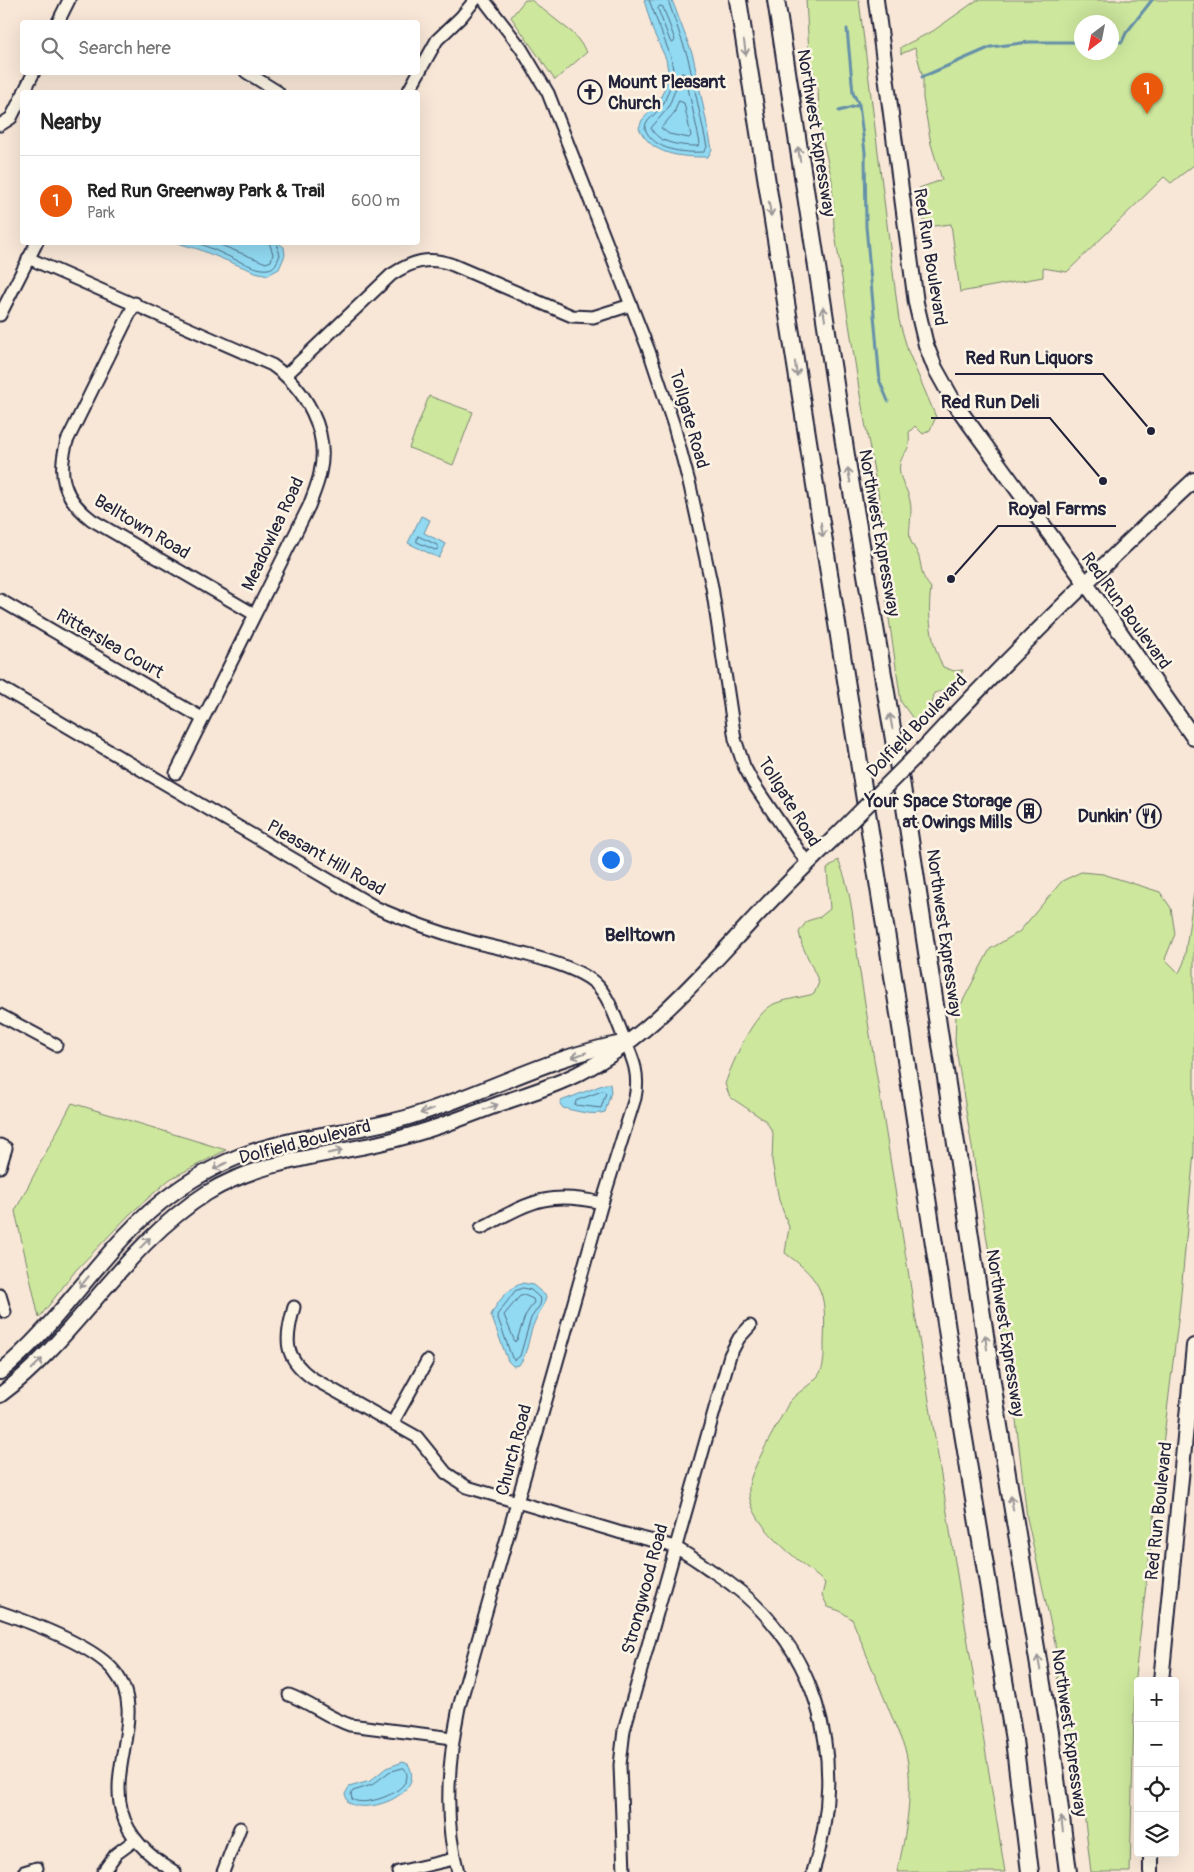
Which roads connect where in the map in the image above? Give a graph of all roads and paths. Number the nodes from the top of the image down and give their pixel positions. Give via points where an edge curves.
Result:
1 (69, 0) edge
2 (475, 0) edge
3 (484, 0) edge
4 (738, 0) edge
5 (776, 0) edge
6 (876, 0) edge
7 (59, 20) edge
8 (420, 70) edge
9 (32, 75) edge
10 (251, 75) edge
11 (417, 75) edge
12 (25, 90) edge
13 (275, 90) edge
14 (409, 90) edge
15 (20, 100) edge
16 (0, 125) edge
17 (35, 245) edge
18 (28, 258) junction
19 (135, 303) junction
20 (631, 305) junction
21 (0, 315) edge
22 (286, 375) junction
23 (1194, 480) edge
24 (1086, 584) junction
25 (0, 600) edge
26 (254, 614) junction
27 (0, 687) edge
28 (202, 718) junction
29 (1194, 738) edge
30 (176, 773) dead end
31 (807, 863) junction
32 (0, 1016) edge
33 (626, 1043) junction
34 (56, 1045) dead end
35 (0, 1144) edge
36 (0, 1167) edge
37 (602, 1203) junction
38 (481, 1228) dead end
39 (0, 1295) edge
40 (294, 1307) dead end
41 (4, 1312) dead end
42 (750, 1326) dead end
43 (1194, 1346) edge
44 (427, 1361) dead end
45 (0, 1372) edge
46 (0, 1395) edge
47 (393, 1422) junction
48 (518, 1502) junction
49 (674, 1547) junction
50 (0, 1612) edge
51 (1161, 1677) edge
52 (289, 1695) dead end
53 (453, 1738) junction
54 (240, 1828) dead end
55 (135, 1840) junction
56 (1151, 1857) edge
57 (454, 1859) junction
58 (37, 1868) dead end
59 (24, 1872) edge
60 (102, 1872) edge
61 (175, 1872) edge
62 (222, 1872) edge
63 (398, 1872) edge
64 (458, 1872) edge
65 (624, 1872) edge
66 (813, 1872) edge
67 (1030, 1872) edge
68 (1068, 1872) edge
69 (1151, 1872) edge

1 - 7 street
2 - 8 street via 461,18 436,40
3 - 20 street, Tollgate Road via 521,48 548,93
4 -> 67 highway via 956,1396 1014,1740
68 -> 5 highway, Northwest Expressway via 1050,1732 996,1408 902,786 847,462
6 - 24 main road, Red Run Boulevard via 916,303 926,345 955,404
9 - 12 street
10 - 13 street
11 - 14 street
15 - 16 street via 10,118
17 - 18 street
18 - 19 street, Meadowlea Road
18 - 21 street
19 - 22 street, Meadowlea Road via 256,356
19 - 26 street, Belltown Road via 67,441 61,459 66,488 79,510 92,520
20 - 22 street via 593,317 572,316 440,260 418,261 391,275
20 - 31 street, Tollgate Road via 662,385 690,486 712,586 735,739 753,783
22 - 26 street, Meadowlea Road via 308,403 315,418 320,434 321,471 309,506
23 - 24 main road, Dolfield Boulevard
24 - 29 main road, Red Run Boulevard
24 - 31 main road, Dolfield Boulevard, bridge
25 - 28 street, Ritterslea Court
26 - 28 street, Meadowlea Road
27 - 33 street, Pleasant Hill Road via 377,908 431,929 554,964 584,976 603,993
28 - 30 street, Meadowlea Road
31 - 33 main road, Dolfield Boulevard via 678,1001
32 - 34 street
33 - 37 street, Church Road via 637,1068 638,1082
33 -> 45 main road, Dolfield Boulevard via 596,1049 411,1117 267,1148 202,1175 144,1217 34,1341
46 -> 33 main road, Dolfield Boulevard via 46,1355 157,1230 208,1192 279,1164 381,1143 452,1122 566,1080
35 - 36 street via 6,1148
37 - 38 street via 576,1197 541,1199
37 - 48 street, Church Road
39 - 41 street
40 - 47 street via 287,1342 300,1369
42 - 49 street, Strongwood Road via 730,1355
43 - 51 main road, Red Run Boulevard
44 - 47 street
47 - 48 street via 416,1437 455,1481
48 - 49 street
48 - 53 street, Church Road via 466,1677
49 - 65 street, Strongwood Road via 620,1749
49 - 66 street via 748,1598 783,1638 808,1681 822,1727 829,1777 824,1830
50 - 55 street via 86,1649 109,1665 120,1679 127,1700 118,1779 120,1801 124,1821
52 - 53 street via 350,1725
53 - 57 street, Church Road via 449,1801
54 - 62 street
55 - 60 street via 116,1854
55 - 61 street via 147,1854
56 - 69 main road
57 - 63 street
57 - 64 street, Church Road
58 - 59 street

